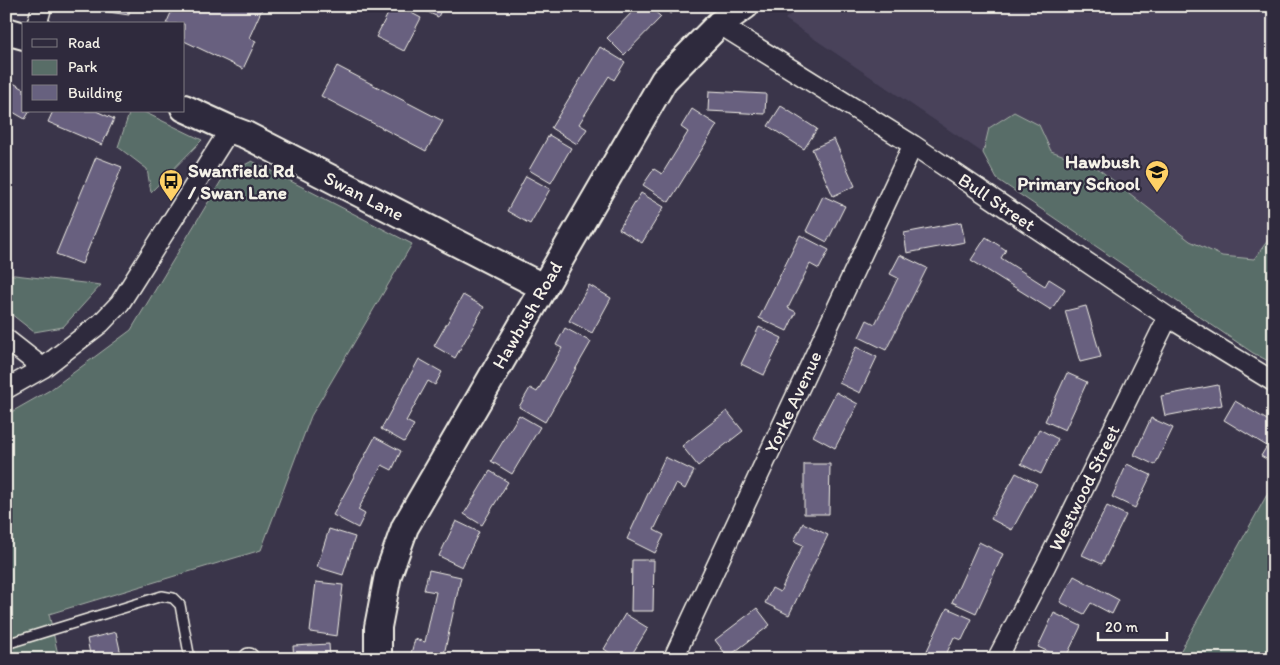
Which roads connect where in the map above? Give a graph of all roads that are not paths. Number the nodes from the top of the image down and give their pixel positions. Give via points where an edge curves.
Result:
1 (42, 6) edge
2 (745, 6) edge
3 (38, 22) edge
4 (719, 24) junction
5 (6, 31) edge
6 (22, 35) edge
7 (185, 108) edge
8 (230, 129) junction
9 (913, 145) junction
10 (544, 287) junction
11 (1168, 317) junction
12 (6, 339) edge
13 (43, 368) junction
14 (1274, 382) edge
15 (6, 389) edge
16 (6, 644) edge
17 (190, 659) edge
18 (378, 659) edge
19 (673, 659) edge
20 (997, 659) edge

1 - 3 street
2 - 4 street, Hawbush Road
4 - 9 street, Bull Street
4 - 10 street, Hawbush Road via 664,80
5 - 6 street
7 - 8 street, Swan Lane
8 - 10 street, Swan Lane
8 - 13 street via 120,303 101,324
9 - 11 street, Bull Street
9 - 19 street, Yorke Avenue
10 - 18 street, Hawbush Road via 405,527 388,575 378,627
11 - 14 street, Bull Street
11 - 20 street, Westwood Street
12 - 13 street
13 - 15 street
16 - 17 lane via 162,596 173,598 180,605

